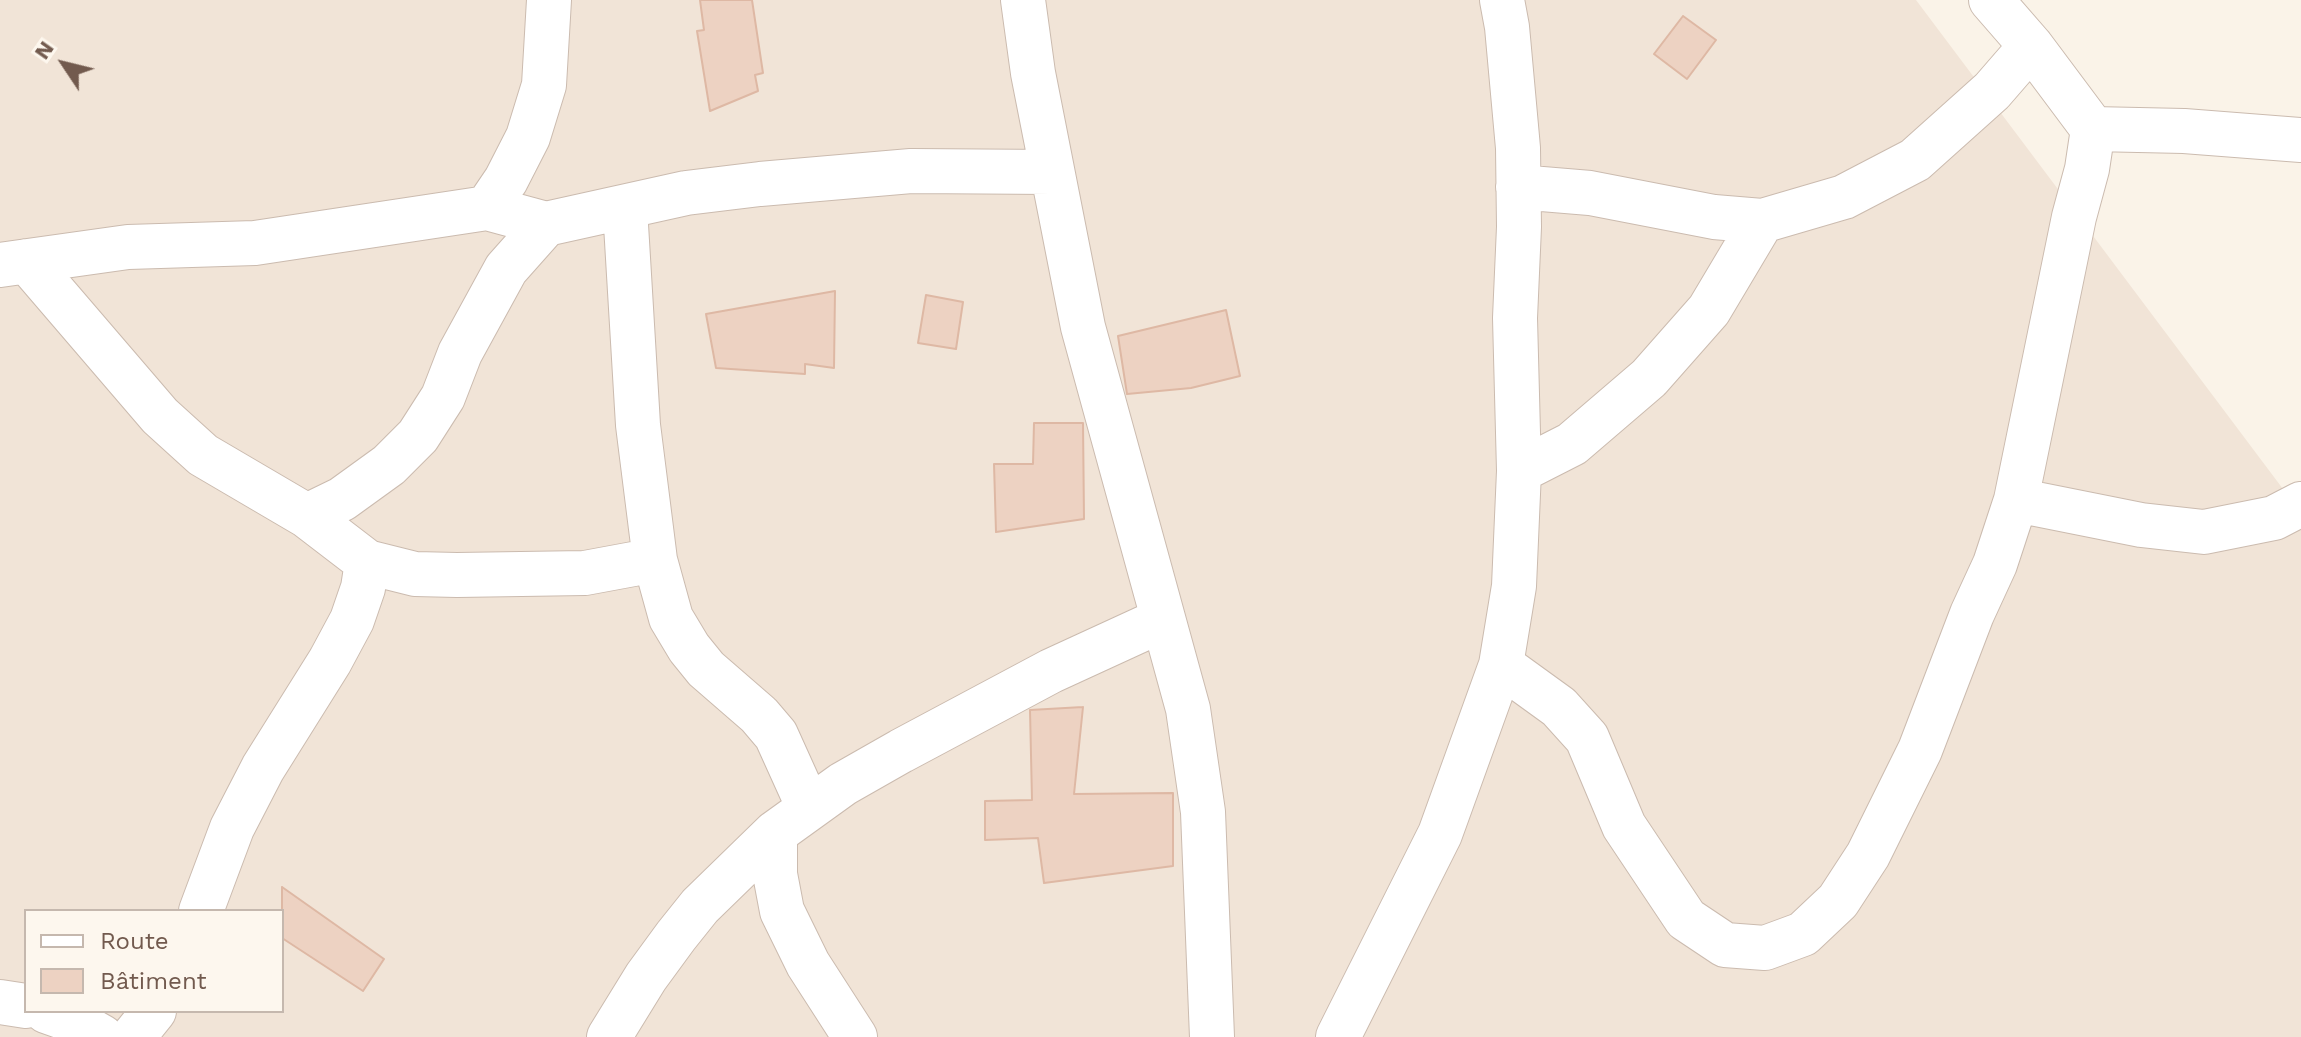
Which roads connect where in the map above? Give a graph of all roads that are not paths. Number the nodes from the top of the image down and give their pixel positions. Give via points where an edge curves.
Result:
1 (549, 0) edge
2 (1023, 0) edge
3 (1502, 0) edge
4 (1991, 0) edge
5 (2031, 46) junction
6 (2093, 129) junction
7 (2301, 140) edge
8 (1052, 172) junction
9 (1518, 187) junction
10 (487, 208) junction
11 (625, 208) junction
12 (1762, 221) junction
13 (546, 224) junction
14 (14, 263) edge
15 (1519, 471) junction
16 (2016, 500) junction
17 (2301, 504) edge
18 (307, 516) junction
19 (655, 560) junction
20 (367, 562) junction
21 (1162, 620) junction
22 (1501, 665) junction
23 (792, 820) junction
24 (202, 909) edge
25 (0, 1002) edge
26 (24, 1006) edge
27 (52, 1013) edge
28 (152, 1013) edge
29 (102, 1037) edge
30 (133, 1037) edge
31 (609, 1037) edge
32 (855, 1037) edge
33 (1212, 1037) edge
34 (1338, 1037) edge

1 - 10 street via 544,85 528,137
2 - 8 street
3 - 9 street
4 - 5 street
5 - 6 street
5 - 12 street via 1992,91 1915,160 1844,197
6 - 7 street
6 - 16 street
8 - 11 street via 896,172 686,193
8 - 21 street via 1083,327
9 - 12 street
9 - 15 street
10 - 13 street
10 - 14 street via 255,243 128,247
11 - 13 street
11 - 19 street via 638,425
12 - 15 street via 1709,310 1649,378 1572,444
13 - 18 street via 506,269 418,436 378,474
14 - 18 street via 203,455
15 - 22 street via 1514,586
16 - 17 street via 2204,532 2274,518
16 - 22 street via 1920,750 1868,855 1838,901 1803,934 1765,948 1725,945 1686,919 1624,826 1587,738 1559,707
18 - 20 street
19 - 20 street via 585,573 457,575 415,574
19 - 23 street via 671,618 689,648 776,735
20 - 24 street via 352,620 263,768 232,828
21 - 23 street via 995,700 843,784
21 - 33 street via 1188,709 1203,812
22 - 34 street via 1440,834
23 - 31 street via 676,936
23 - 32 street via 775,874 782,911 808,964
25 - 26 street
27 - 29 street
28 - 30 street

